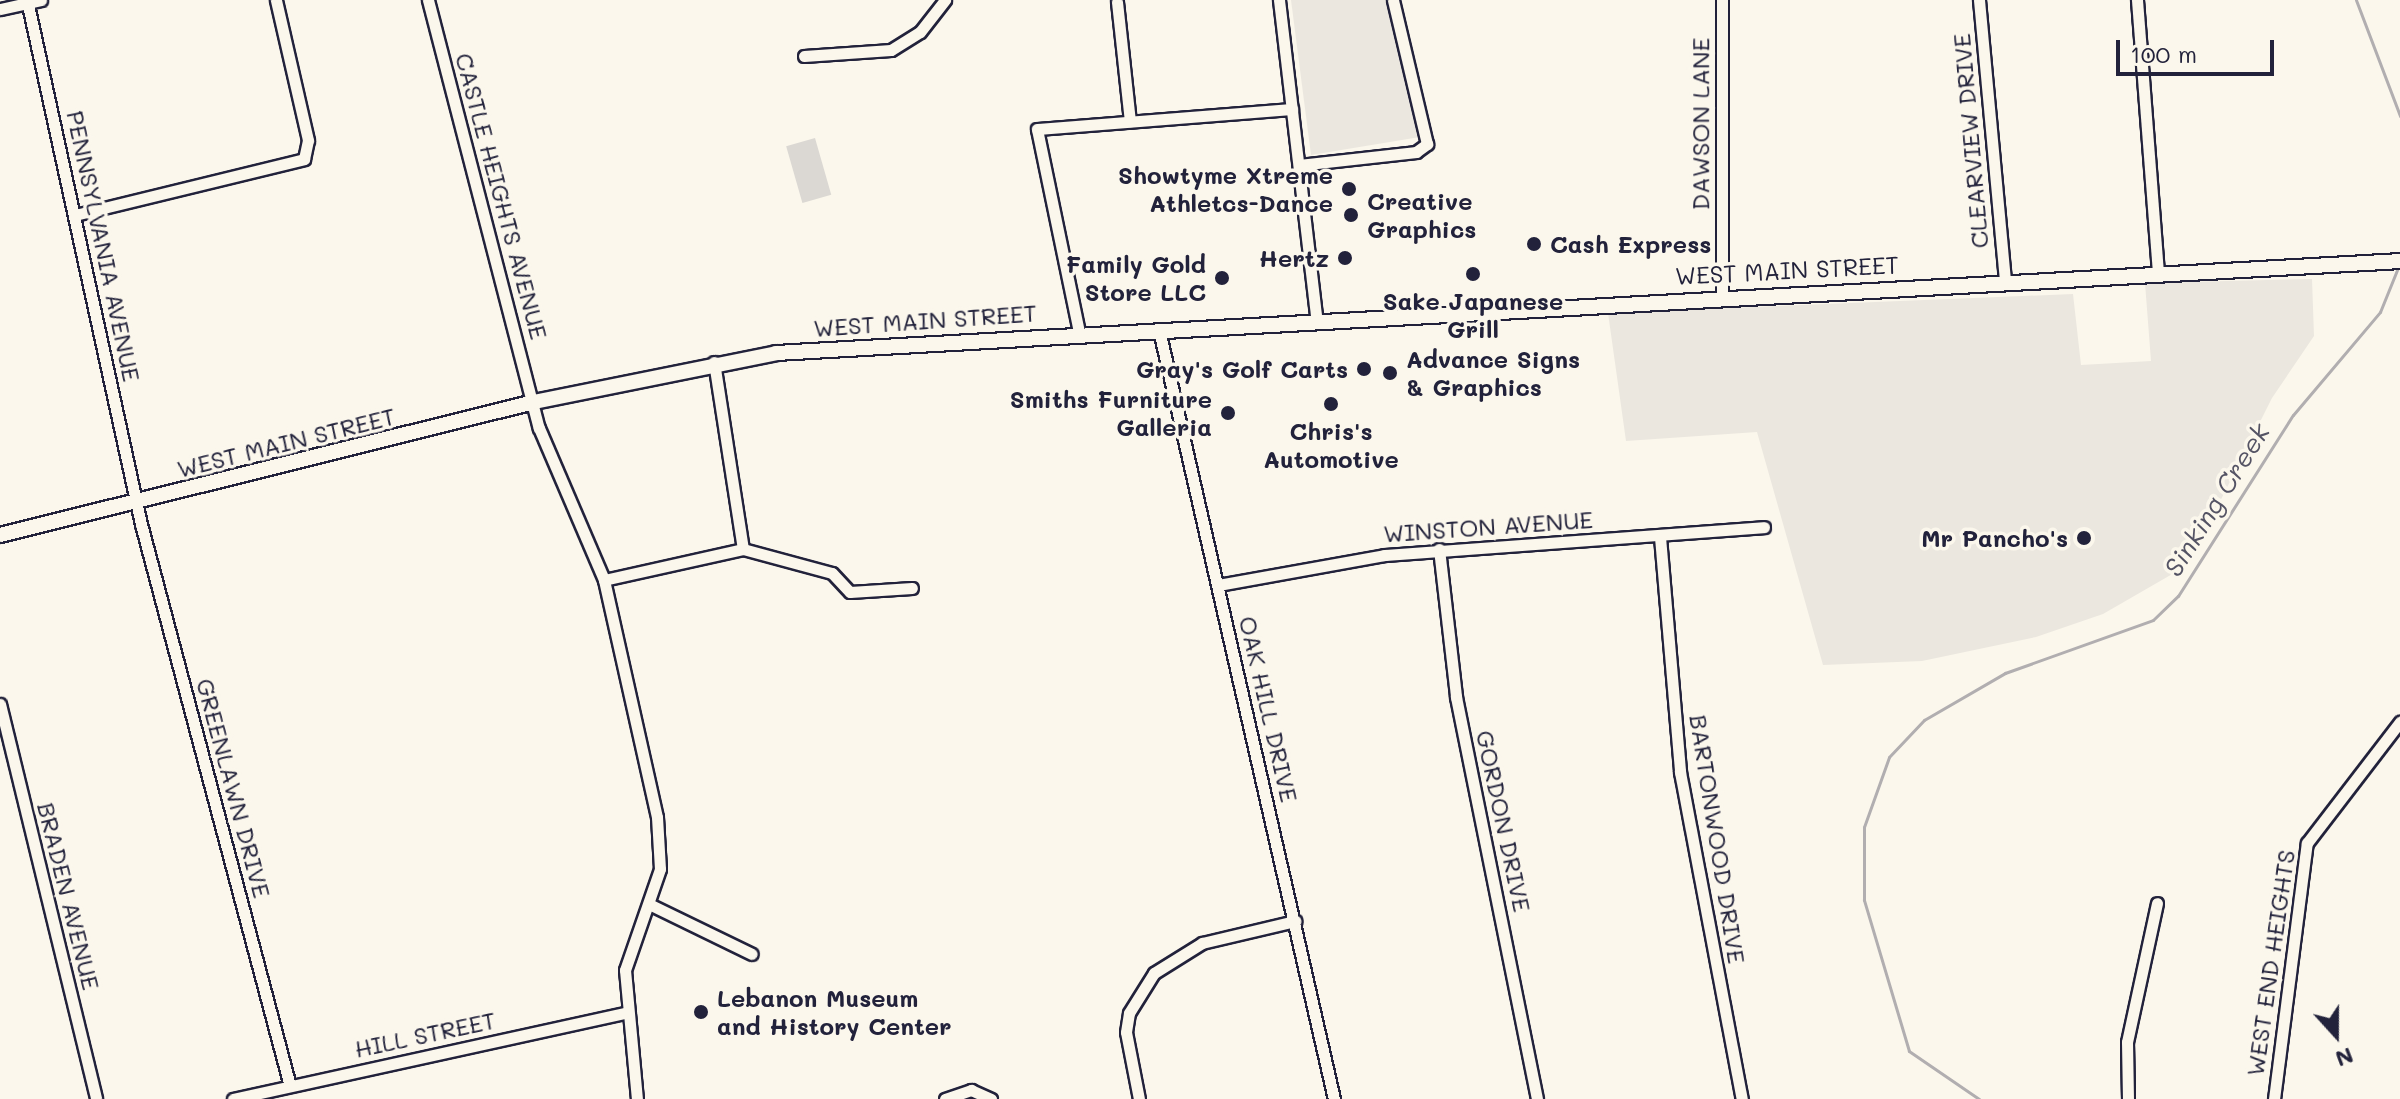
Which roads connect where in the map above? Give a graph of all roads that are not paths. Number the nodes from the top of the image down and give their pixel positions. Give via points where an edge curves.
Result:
1 (41, 0) edge
2 (276, 0) edge
3 (428, 0) edge
4 (945, 0) edge
5 (1279, 0) edge
6 (1393, 0) edge
7 (1722, 0) edge
8 (1979, 0) edge
9 (2137, 0) edge
10 (28, 2) edge
11 (1117, 2) dead end
12 (0, 9) edge
13 (804, 56) dead end
14 (1292, 109) junction
15 (1130, 121) junction
16 (1299, 165) junction
17 (75, 215) junction
18 (2400, 261) edge
19 (2158, 270) junction
20 (2005, 278) junction
21 (1722, 296) junction
22 (1316, 317) junction
23 (1159, 330) junction
24 (1079, 332) junction
25 (714, 362) junction
26 (534, 402) junction
27 (136, 501) junction
28 (1764, 527) dead end
29 (0, 535) edge
30 (1660, 537) junction
31 (743, 549) junction
32 (1439, 549) junction
33 (604, 580) junction
34 (1218, 585) junction
35 (912, 588) dead end
36 (0, 704) edge
37 (2400, 722) edge
38 (2157, 903) dead end
39 (649, 904) junction
40 (1295, 921) junction
41 (752, 954) dead end
42 (628, 1012) junction
43 (290, 1086) junction
44 (96, 1099) edge
45 (233, 1099) edge
46 (637, 1099) edge
47 (945, 1099) edge
48 (991, 1099) edge
49 (1139, 1099) edge
50 (1334, 1099) edge
51 (1537, 1099) edge
52 (1742, 1099) edge
53 (2128, 1099) edge
54 (2274, 1099) edge

1 - 10 street
2 - 17 street via 308,140 304,159
3 - 26 street, CASTLE HEIGHTS AVENUE
4 - 13 street via 920,32 891,50
5 - 14 street
6 - 16 street via 1427,144 1416,152
7 - 21 street, DAWSON LANE
8 - 20 street, CLEARVIEW DRIVE
9 - 19 street
10 - 12 street
10 - 17 street, PENNSYLVANIA AVENUE
11 - 15 street
14 - 15 street
14 - 16 street
15 - 24 street via 1037,129
16 - 22 street
17 - 27 street, PENNSYLVANIA AVENUE
18 - 19 main road, WEST MAIN STREET
19 - 20 main road, WEST MAIN STREET
20 - 21 main road, WEST MAIN STREET
21 - 22 main road, WEST MAIN STREET
22 - 23 main road, WEST MAIN STREET
23 - 24 main road, WEST MAIN STREET
23 - 34 street, OAK HILL DRIVE
24 - 25 main road, WEST MAIN STREET
25 - 26 main road, WEST MAIN STREET
25 - 31 street
26 - 27 main road, WEST MAIN STREET
26 - 33 street, CASTLE HEIGHTS AVENUE
27 - 29 main road, WEST MAIN STREET
27 - 43 street, GREENLAWN DRIVE
28 - 30 street, WINSTON AVENUE
30 - 32 street, WINSTON AVENUE
30 - 52 street, BARTONWOOD DRIVE via 1680,772
31 - 33 street
31 - 35 street via 832,573 850,592
32 - 34 street, WINSTON AVENUE via 1316,563
32 - 51 street, GORDON DRIVE via 1456,697
33 - 39 street, CASTLE HEIGHTS AVENUE via 661,840
34 - 40 street, OAK HILL DRIVE
36 - 44 street, BRADEN AVENUE
37 - 54 street, WEST END HEIGHTS via 2307,843
38 - 53 street via 2127,1042
39 - 41 street
39 - 42 street, CASTLE HEIGHTS AVENUE via 629,945
40 - 49 street via 1202,943 1154,973 1129,1013 1126,1032
40 - 50 street, OAK HILL DRIVE
42 - 43 street, HILL STREET
42 - 46 street, CASTLE HEIGHTS AVENUE
43 - 45 street, HILL STREET
47 - 48 street via 971,1090

